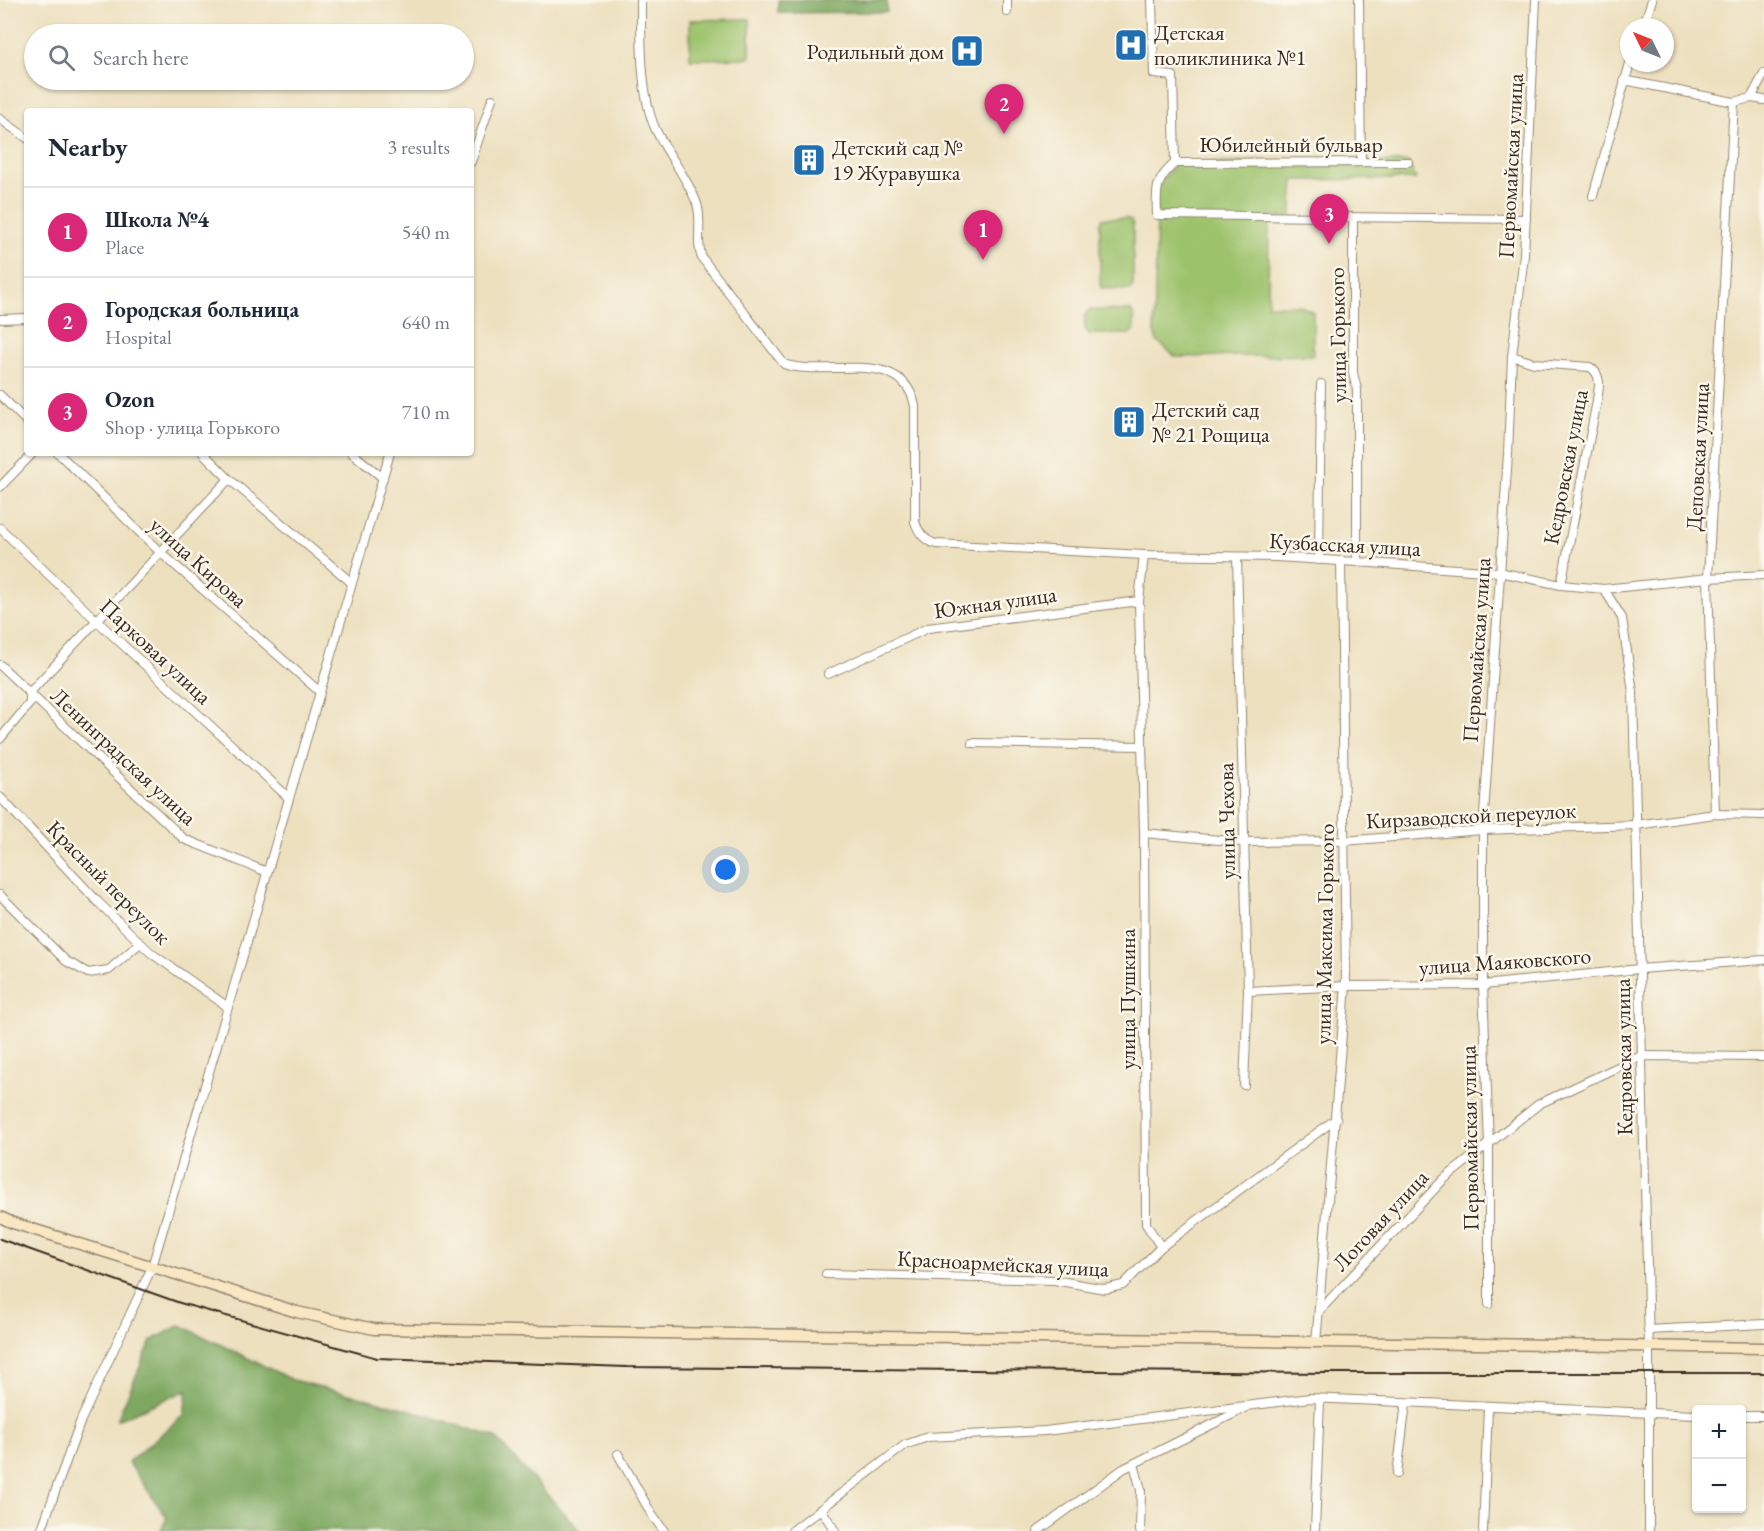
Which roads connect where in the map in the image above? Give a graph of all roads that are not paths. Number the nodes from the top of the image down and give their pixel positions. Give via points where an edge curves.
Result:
1 (641, 0) edge
2 (1007, 0) edge
3 (1152, 0) edge
4 (1359, 0) edge
5 (1536, 0) edge
6 (1652, 0) edge
7 (1007, 12) dead end
8 (1646, 18) edge
9 (1627, 72) edge
10 (1764, 74) edge
11 (1624, 80) junction
12 (1751, 98) junction
13 (492, 99) dead end
14 (1764, 100) edge
15 (1734, 102) junction
16 (0, 119) edge
17 (24, 136) edge
18 (474, 153) edge
19 (1361, 162) junction
20 (1408, 162) dead end
21 (1175, 163) junction
22 (1593, 196) dead end
23 (1353, 218) junction
24 (1526, 219) junction
25 (24, 318) edge
26 (0, 319) edge
27 (1512, 356) junction
28 (1321, 384) dead end
29 (0, 395) edge
30 (24, 419) edge
31 (30, 456) edge
32 (61, 456) edge
33 (206, 456) edge
34 (356, 456) edge
35 (389, 456) edge
36 (383, 478) junction
37 (229, 479) junction
38 (0, 487) edge
39 (0, 528) edge
40 (160, 552) junction
41 (1144, 555) junction
42 (1238, 557) junction
43 (1319, 560) junction
44 (1341, 561) junction
45 (1357, 562) junction
46 (1499, 572) junction
47 (1764, 575) edge
48 (1708, 578) junction
49 (352, 583) junction
50 (1561, 585) junction
51 (1604, 589) junction
52 (1139, 602) junction
53 (97, 621) junction
54 (0, 665) edge
55 (828, 675) dead end
56 (30, 692) junction
57 (320, 692) junction
58 (0, 739) edge
59 (972, 743) dead end
60 (1142, 746) junction
61 (0, 797) edge
62 (289, 798) junction
63 (1715, 814) junction
64 (1764, 815) edge
65 (1636, 825) junction
66 (1483, 830) junction
67 (1144, 833) junction
68 (1343, 841) junction
69 (1245, 842) junction
70 (267, 872) junction
71 (0, 895) edge
72 (140, 943) junction
73 (1764, 960) edge
74 (1639, 969) junction
75 (1483, 985) junction
76 (1346, 986) junction
77 (1248, 991) junction
78 (228, 1006) junction
79 (1641, 1056) junction
80 (1764, 1057) edge
81 (1244, 1085) dead end
82 (1336, 1119) junction
83 (1489, 1144) junction
84 (0, 1217) edge
85 (1161, 1246) junction
86 (152, 1267) junction
87 (826, 1274) dead end
88 (1489, 1304) dead end
89 (1320, 1310) junction
90 (1764, 1324) edge
91 (1648, 1330) junction
92 (1316, 1343) junction
93 (1649, 1347) junction
94 (1764, 1348) edge
95 (1320, 1399) junction
96 (1406, 1403) junction
97 (1252, 1404) junction
98 (1488, 1407) junction
99 (1648, 1414) junction
100 (1692, 1415) edge
101 (1746, 1416) edge
102 (1764, 1416) edge
103 (618, 1454) dead end
104 (1134, 1464) junction
105 (1397, 1474) dead end
106 (821, 1509) junction
107 (41, 1531) edge
108 (664, 1531) edge
109 (792, 1531) edge
110 (835, 1531) edge
111 (1038, 1531) edge
112 (1140, 1531) edge
113 (1315, 1531) edge
114 (1483, 1531) edge
115 (1649, 1531) edge

1 - 41 street, Кузбасская улица via 644,97 655,128 697,204 702,258 784,364 797,368 867,368 895,376 906,384 915,406 914,516 923,537 936,544
2 - 7 street
3 - 21 street via 1154,74 1173,76
4 - 19 street
5 - 24 street, Первомайская улица
6 - 8 street
9 - 11 street
10 - 12 street
11 - 15 street
11 - 22 street
12 - 14 street
12 - 15 street
13 - 18 street
15 - 48 street, Деповская улица
16 - 17 street
19 - 20 street, Юбилейный бульвар
19 - 21 street, Юбилейный бульвар
21 - 23 street via 1163,173 1156,190 1157,215
23 - 24 street
23 - 45 street, улица Горького
24 - 27 street, Первомайская улица
25 - 26 street
27 - 46 street, Первомайская улица
27 - 50 street, Кедровская улица via 1534,363 1590,367 1599,378
28 - 43 street
29 - 30 street
31 - 38 street
32 - 40 street, улица Кирова
33 - 37 street
34 - 36 street
35 - 36 street
36 - 49 street
37 - 40 street
37 - 49 street
39 - 53 street, Парковая улица
40 - 53 street
40 - 57 street, улица Кирова
41 - 42 street, Кузбасская улица
41 - 52 street, улица Пушкина
42 - 43 street, Кузбасская улица
42 - 69 street, улица Чехова
43 - 44 street, Кузбасская улица
44 - 45 street, Кузбасская улица
44 - 68 street, улица Максима Горького
45 - 46 street, Кузбасская улица
46 - 50 street, Кузбасская улица
46 - 66 street, Первомайская улица
47 - 48 street, Кузбасская улица
48 - 51 street, Кузбасская улица
48 - 63 street, Деповская улица
49 - 57 street
50 - 51 street, Кузбасская улица
51 - 65 street, Кедровская улица via 1622,618 1633,692
52 - 55 street, Южная улица via 928,628
52 - 60 street, улица Пушкина
53 - 56 street
53 - 62 street, Парковая улица
54 - 56 street, Ленинградская улица
56 - 58 street via 30,704
56 - 70 street, Ленинградская улица via 184,839
57 - 62 street
59 - 60 street
60 - 67 street, улица Пушкина
61 - 72 street, Красный переулок
62 - 70 street
63 - 64 street, Кирзаводской переулок
63 - 65 street, Кирзаводской переулок
65 - 66 street, Кирзаводской переулок
65 - 74 street, Кедровская улица
66 - 68 street, Кирзаводской переулок
66 - 75 street, Первомайская улица
67 - 69 street, Кирзаводской переулок
67 - 85 street, улица Пушкина via 1146,1224
68 - 69 street, Кирзаводской переулок
68 - 76 street, улица Максима Горького
69 - 77 street, улица Чехова
70 - 78 street
71 - 72 street via 66,961 87,973 108,970
72 - 78 street, Красный переулок
73 - 74 street, улица Маяковского
74 - 75 street, улица Маяковского
74 - 79 street, Кедровская улица
75 - 76 street, улица Маяковского
75 - 83 street, Первомайская улица
76 - 77 street, улица Маяковского
76 - 82 street, улица Максима Горького
77 - 81 street, улица Чехова
78 - 86 street
79 - 80 street, Логовая улица
79 - 83 street, Логовая улица via 1539,1104
79 - 91 street, Кедровская улица
82 - 85 street, Красноармейская улица
82 - 89 street, улица Максима Горького
83 - 88 street, Первомайская улица
83 - 89 street, Логовая улица via 1444,1179
84 - 86 street
85 - 87 street, Красноармейская улица via 1123,1285 1105,1290 1054,1280
86 - 92 street via 297,1312 374,1329
86 - 107 street via 81,1420
89 - 92 street, улица Максима Горького
90 - 91 street
91 - 93 street, Кедровская улица
92 - 93 street
93 - 94 street
93 - 99 street, Кедровская улица
95 - 96 street
95 - 97 street
95 - 113 street
96 - 98 street
96 - 105 street
97 - 104 street
97 - 106 street via 1045,1431 928,1437 905,1445
98 - 99 street
98 - 114 street
99 - 100 street
99 - 115 street, Кедровская улица
101 - 102 street
103 - 108 street
104 - 111 street
104 - 112 street via 1141,1490
106 - 109 street
106 - 110 street

